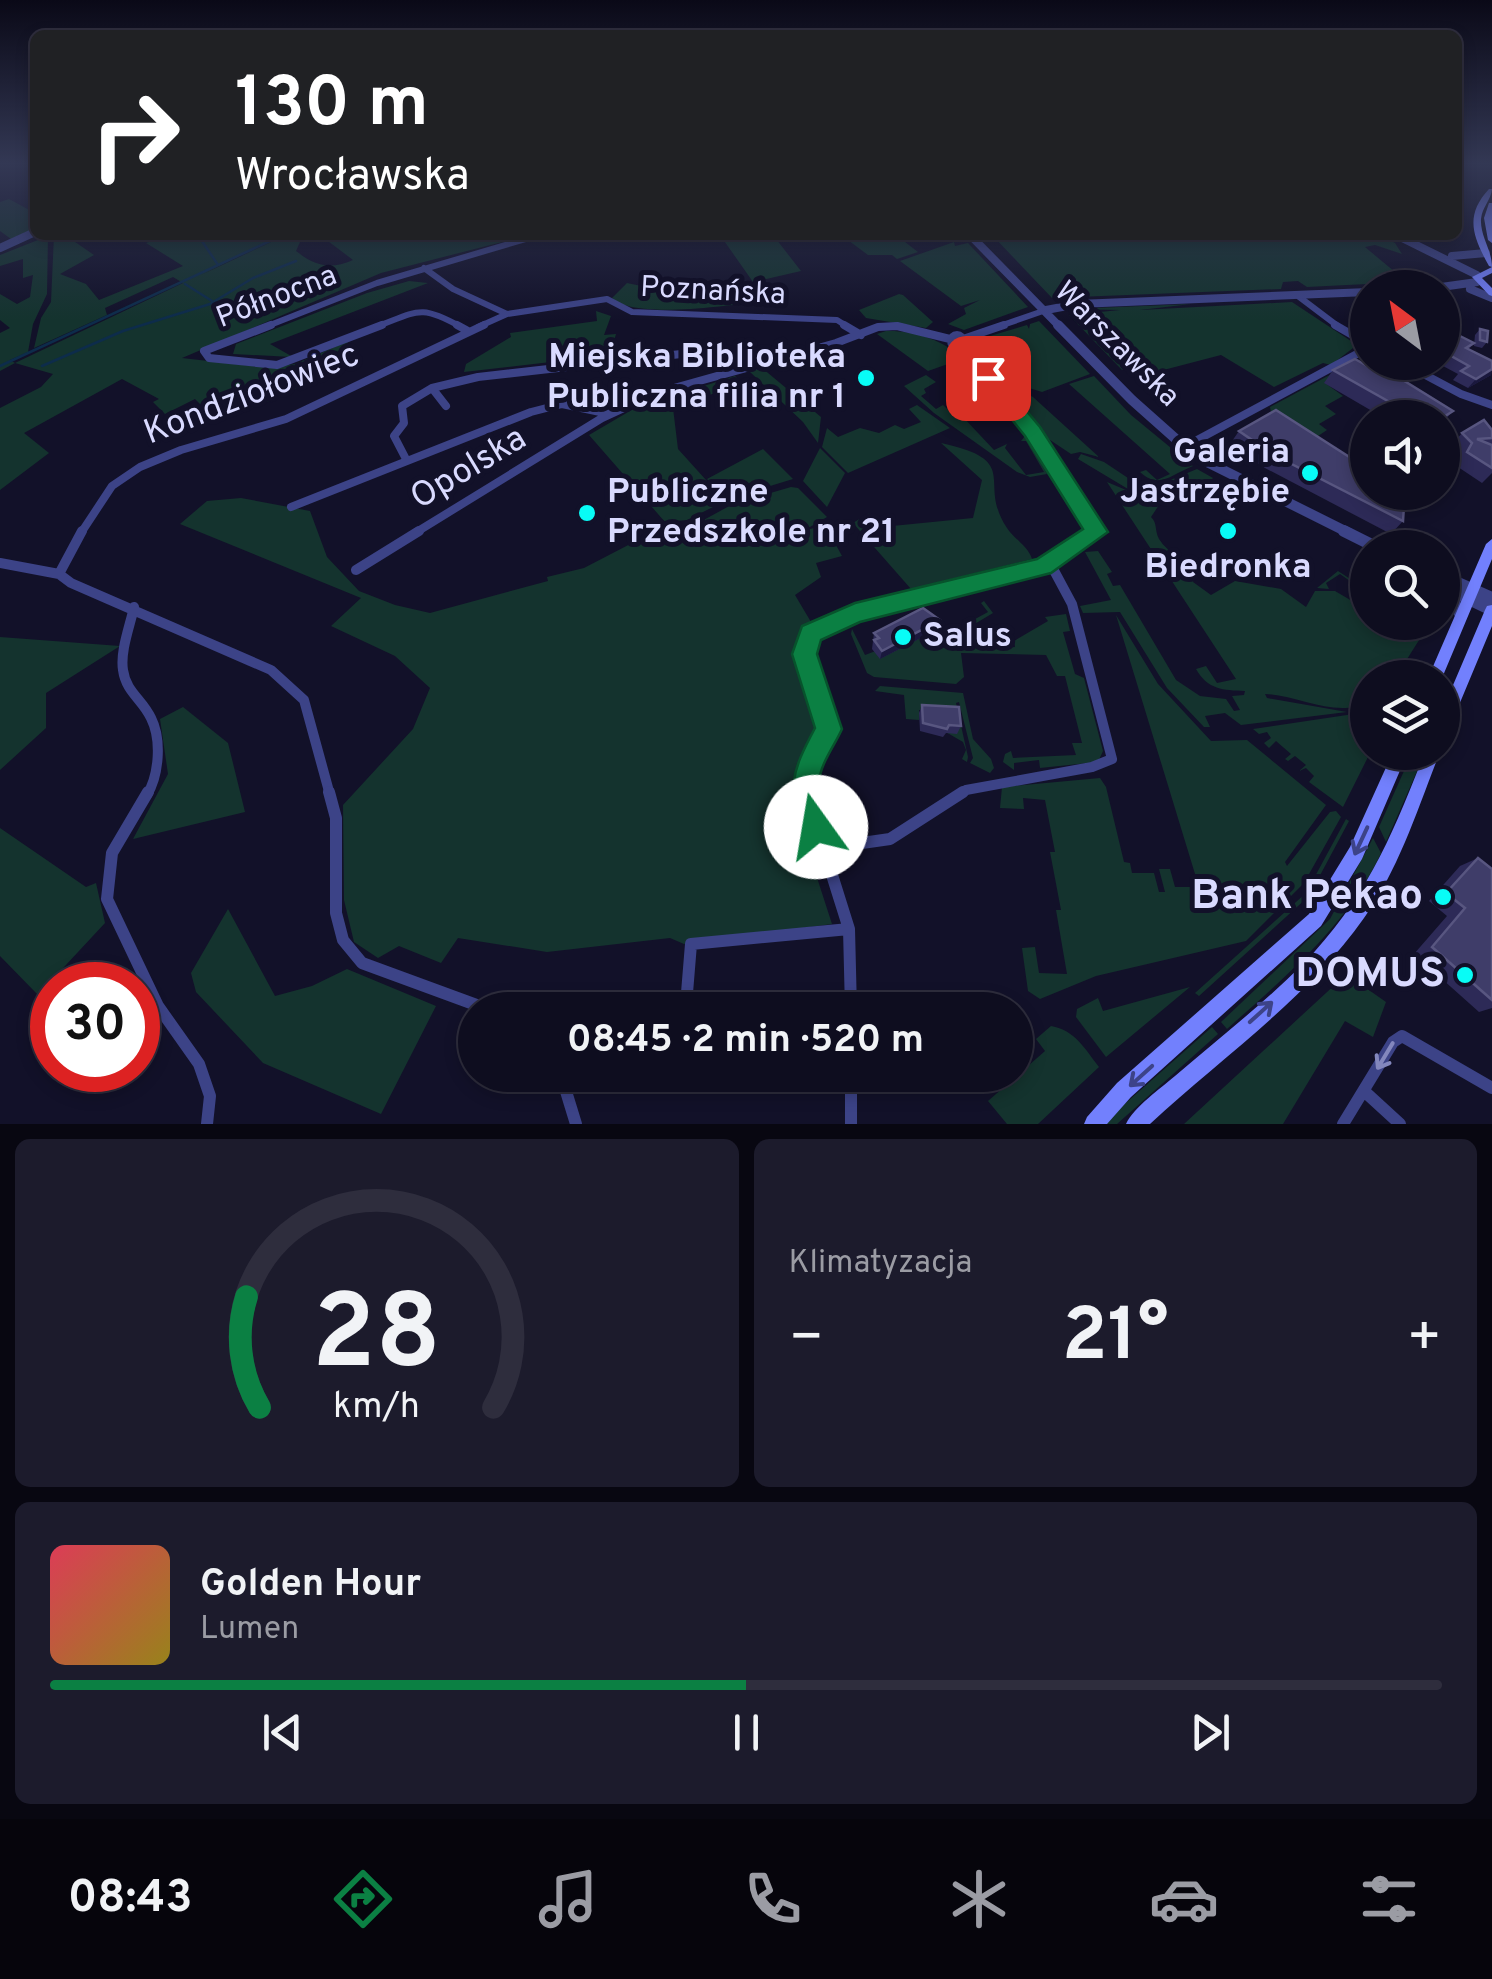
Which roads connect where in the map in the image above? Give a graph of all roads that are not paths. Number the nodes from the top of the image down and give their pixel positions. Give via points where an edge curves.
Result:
1 (1476, 215) edge
2 (1490, 215) edge
3 (30, 234) edge
4 (521, 240) edge
5 (975, 240) edge
6 (1406, 240) edge
7 (1418, 240) edge
8 (1492, 240) edge
9 (0, 248) edge
10 (1486, 253) junction
11 (1452, 256) junction
12 (424, 268) junction
13 (1484, 281) edge
14 (1350, 293) edge
15 (1298, 296) junction
16 (1046, 310) junction
17 (506, 314) junction
18 (468, 331) junction
19 (860, 334) junction
20 (1350, 335) edge
21 (962, 342) junction
22 (1350, 356) edge
23 (734, 370) junction
24 (1435, 380) edge
25 (432, 388) junction
26 (1492, 405) edge
27 (446, 406) dead end
28 (610, 414) junction
29 (1186, 446) junction
30 (407, 461) junction
31 (1228, 475) joint
32 (292, 507) dead end
33 (1350, 534) edge
34 (1492, 544) edge
35 (0, 562) edge
36 (1050, 563) junction
37 (356, 570) dead end
38 (59, 574) junction
39 (1460, 587) edge
40 (1460, 591) edge
41 (1471, 594) junction
42 (1492, 598) edge
43 (134, 607) junction
44 (1492, 610) edge
45 (1461, 615) joint
46 (1442, 660) edge
47 (1460, 686) edge
48 (1394, 770) edge
49 (1425, 770) edge
50 (826, 854) junction
51 (849, 929) junction
52 (687, 992) edge
53 (851, 992) edge
54 (458, 998) edge
55 (1492, 1088) edge
56 (566, 1092) edge
57 (851, 1092) edge
58 (1364, 1092) junction
59 (207, 1124) edge
60 (576, 1124) edge
61 (851, 1124) edge
62 (1094, 1124) edge
63 (1136, 1124) edge
64 (1344, 1124) edge
65 (1400, 1124) edge

1 - 10 main road
2 - 8 main road
3 - 9 street
4 - 12 street, Północna
5 - 16 street, Warszawska
6 - 13 street
7 - 11 street
10 - 11 street
10 - 13 main road
11 - 13 street
12 - 17 street
12 - 18 street, Północna via 204,351 208,358 277,365 418,311 433,311
14 - 15 street
15 - 16 street
15 - 20 street
16 - 21 street
16 - 29 street, Warszawska
17 - 18 street, Kondziołowiec
17 - 19 street, Poznańska via 606,299 632,312 838,320
18 - 38 street, Kondziołowiec via 292,416 190,446 121,478
19 - 21 street, Poznańska via 896,326
19 - 23 street, Opolska
21 - 36 street via 1014,405 1096,532
22 - 29 street
23 - 25 street, Opolska via 681,354
23 - 28 street, Opolska
24 - 26 street
25 - 27 street, Opolska
25 - 30 street, Opolska via 402,406 404,423 394,436
28 - 30 street, Opolska via 562,404
28 - 37 street, Opolska
29 - 31 street, Warszawska
30 - 32 street, Opolska
31 - 33 street, Warszawska
34 - 41 main road
35 - 38 street
36 - 50 street via 855,613 810,634 804,654 829,729 804,786
36 - 50 street via 1072,604 1112,760 966,790 890,839
38 - 43 street
39 - 41 street
40 - 41 street
41 - 42 street
41 - 44 street
41 - 45 main road
43 - 54 street via 270,670 304,700 336,818 336,913 343,940 362,962
43 - 59 street via 122,666 150,718 157,770 112,853 106,899 158,1006 199,1064 210,1096
44 - 47 main road
45 - 46 main road
48 -> 62 main road via 1356,853 1315,920
63 -> 49 main road via 1291,986 1355,915 1382,871
50 - 51 street
51 - 52 street via 692,944
51 - 53 street
55 -> 58 street via 1402,1036
56 - 60 street
57 - 61 street
58 - 64 street
58 - 65 street

